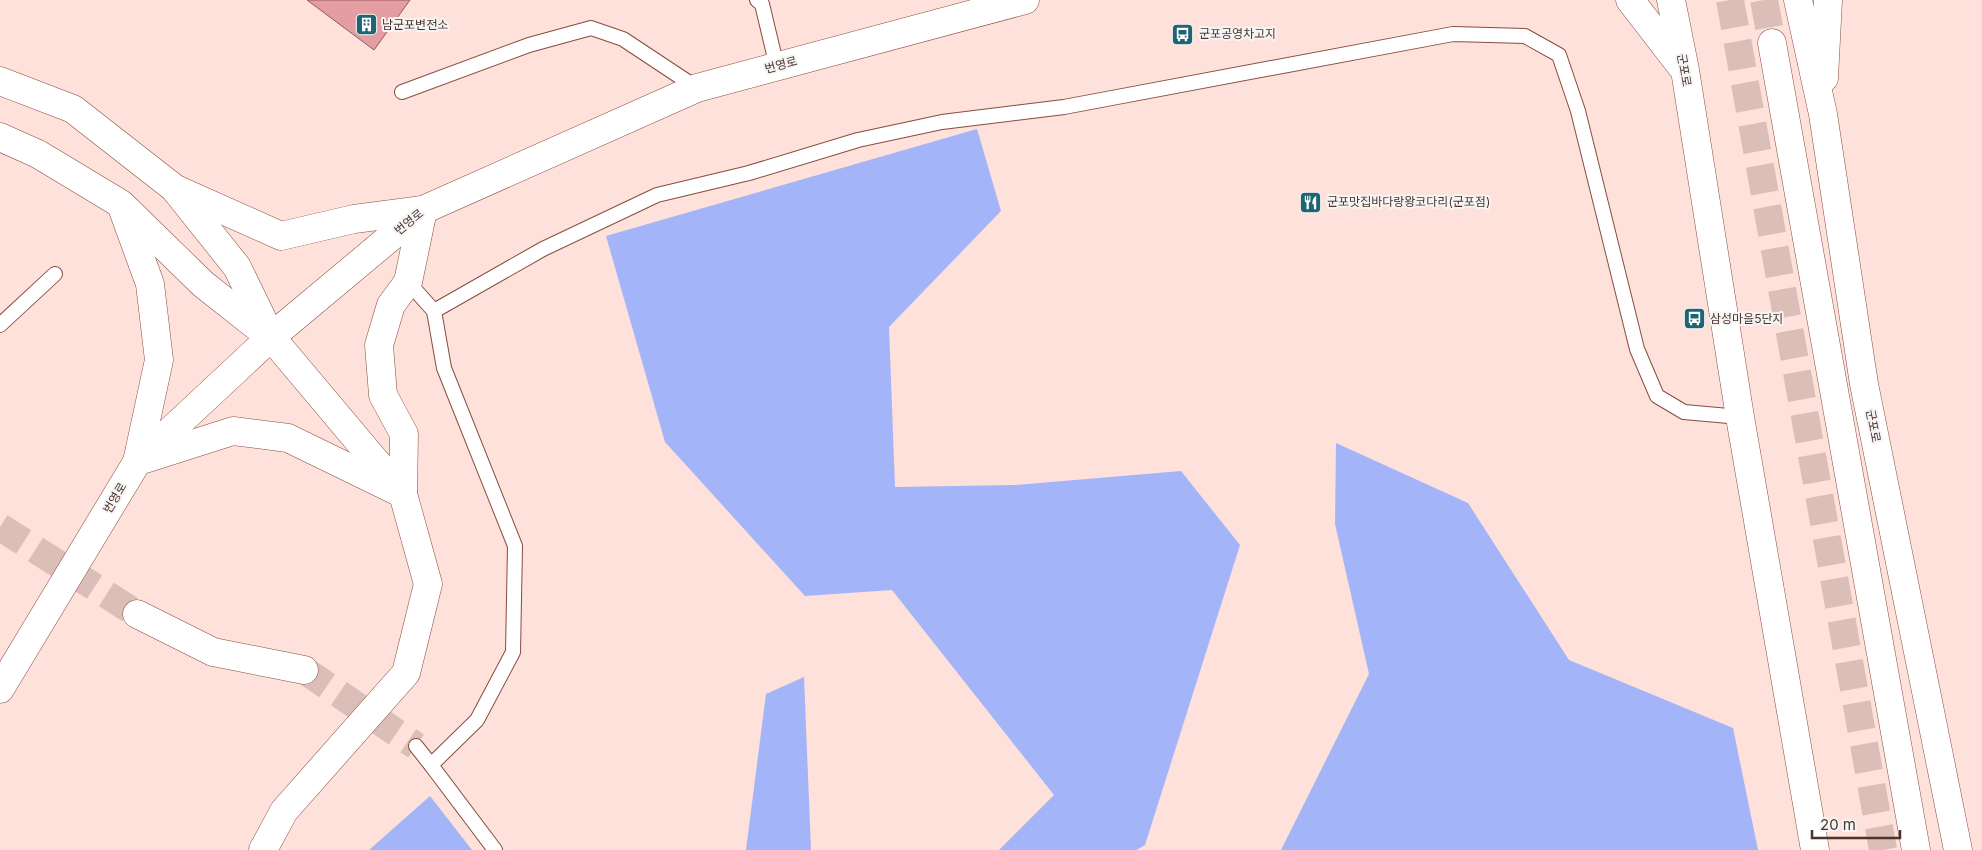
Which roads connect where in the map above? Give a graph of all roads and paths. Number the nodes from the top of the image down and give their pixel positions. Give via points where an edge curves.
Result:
1 (757, 0) edge
2 (1025, 0) edge
3 (1630, 0) edge
4 (1671, 0) edge
5 (1798, 0) edge
6 (1828, 0) edge
7 (1772, 43) tunnel mouth
8 (777, 67) junction
9 (1685, 70) junction
10 (0, 81) edge
11 (697, 88) junction
12 (402, 92) dead end
13 (1823, 114) junction
14 (0, 137) edge
15 (174, 188) junction
16 (121, 204) junction
17 (423, 210) junction
18 (55, 274) dead end
19 (408, 282) junction
20 (434, 311) junction
21 (0, 325) edge
22 (271, 337) junction
23 (1740, 417) junction
24 (137, 462) junction
25 (403, 494) junction
26 (137, 614) tunnel mouth
27 (304, 670) tunnel mouth
28 (4, 676) edge
29 (416, 746) tunnel mouth
30 (431, 765) junction
31 (263, 850) edge
32 (495, 850) edge
33 (1815, 850) edge
34 (1916, 850) edge
35 (1958, 850) edge

1 - 8 lane via 762,4
2 - 8 main road, 번영로
3 - 9 main road
4 - 9 main road, 군포로
5 - 13 main road, 군포로
6 - 13 main road
7 - 34 main road
8 - 11 main road, 번영로
9 - 23 main road, 군포로
10 - 15 main road via 73,109
11 - 12 lane via 623,39 591,28 529,44
11 - 17 main road, 번영로
13 - 35 main road, 군포로 via 1864,384
14 - 16 main road via 38,154
15 - 17 main road via 281,236 354,219
15 - 22 main road via 237,266
16 - 22 main road via 203,284
16 - 24 main road via 150,284 159,360
17 - 19 main road
17 - 22 main road, 번영로
18 - 21 lane
19 - 20 lane
19 - 25 main road via 391,305 379,345 383,395 404,434
20 - 23 lane via 542,249 657,195 749,173 858,140 942,122 1064,107 1454,34 1525,36 1559,55 1578,111 1637,349 1657,396 1684,412
20 - 30 lane via 444,368 514,546 513,652 477,720
22 - 24 main road, 번영로
22 - 25 main road
23 - 33 main road, 군포로
24 - 25 main road via 233,431 288,438
24 - 28 main road, 번영로
25 - 31 main road via 428,584 406,673 284,811
26 - 27 main road via 213,652
29 - 30 lane
30 - 32 lane

